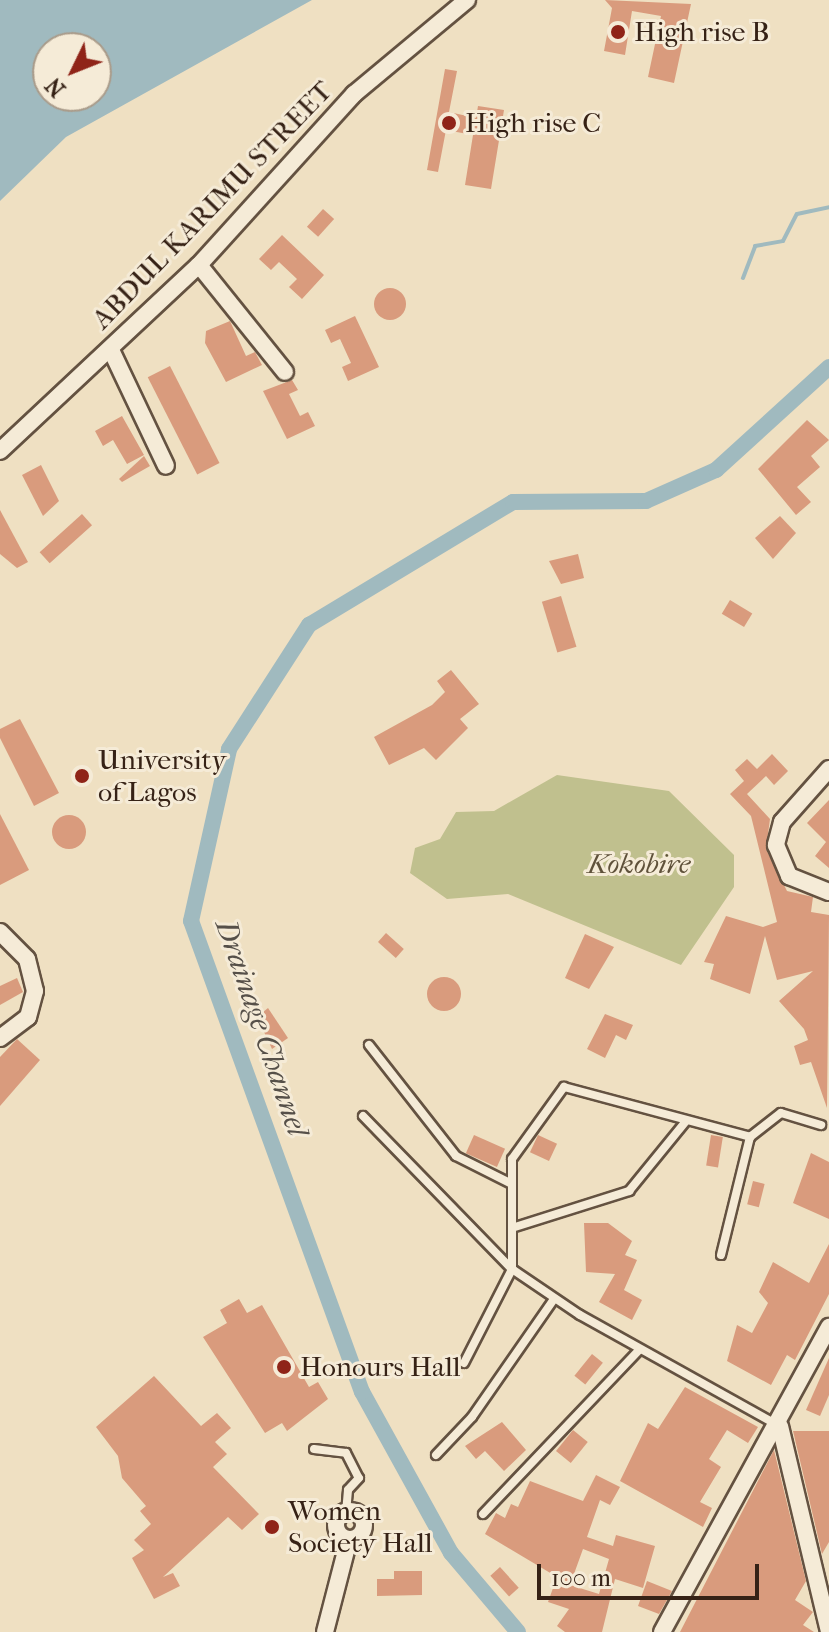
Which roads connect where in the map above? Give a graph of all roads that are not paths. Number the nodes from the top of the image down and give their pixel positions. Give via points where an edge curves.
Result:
1 (467, 0) edge
2 (199, 265) junction
3 (111, 350) junction
4 (285, 372) dead end
5 (0, 451) edge
6 (166, 466) dead end
7 (829, 769) edge
8 (829, 892) edge
9 (0, 932) edge
10 (0, 1038) edge
11 (369, 1045) dead end
12 (363, 1116) dead end
13 (686, 1121) junction
14 (821, 1125) dead end
15 (750, 1137) junction
16 (510, 1183) junction
17 (515, 1227) junction
18 (721, 1255) dead end
19 (512, 1269) junction
20 (554, 1299) junction
21 (829, 1327) edge
22 (639, 1350) junction
23 (464, 1363) dead end
24 (780, 1426) junction
25 (314, 1449) dead end
26 (436, 1455) dead end
27 (346, 1512) joint
28 (483, 1514) dead end
29 (325, 1632) edge
30 (662, 1632) edge
31 (829, 1632) edge

1 - 2 street, ABDUL KARIMU STREET via 354,94
2 - 3 street, ABDUL KARIMU STREET
2 - 4 street
3 - 5 street, ABDUL KARIMU STREET
3 - 6 street
7 - 8 street via 782,822 776,845 789,876
9 - 10 street via 27,959 35,991 28,1017
11 - 16 lane via 456,1156
12 - 19 lane
13 - 15 lane
13 - 16 lane via 564,1087 512,1159
13 - 17 lane via 629,1191
14 - 15 lane via 781,1113
15 - 18 lane
16 - 17 lane
17 - 19 lane
19 - 20 lane
19 - 23 lane
20 - 22 lane
20 - 26 lane via 472,1417
21 - 24 street
22 - 24 lane
22 - 28 lane
24 - 30 street
24 - 31 street
25 - 27 lane via 346,1453 359,1478 348,1490
27 - 29 street via 337,1527 349,1539

